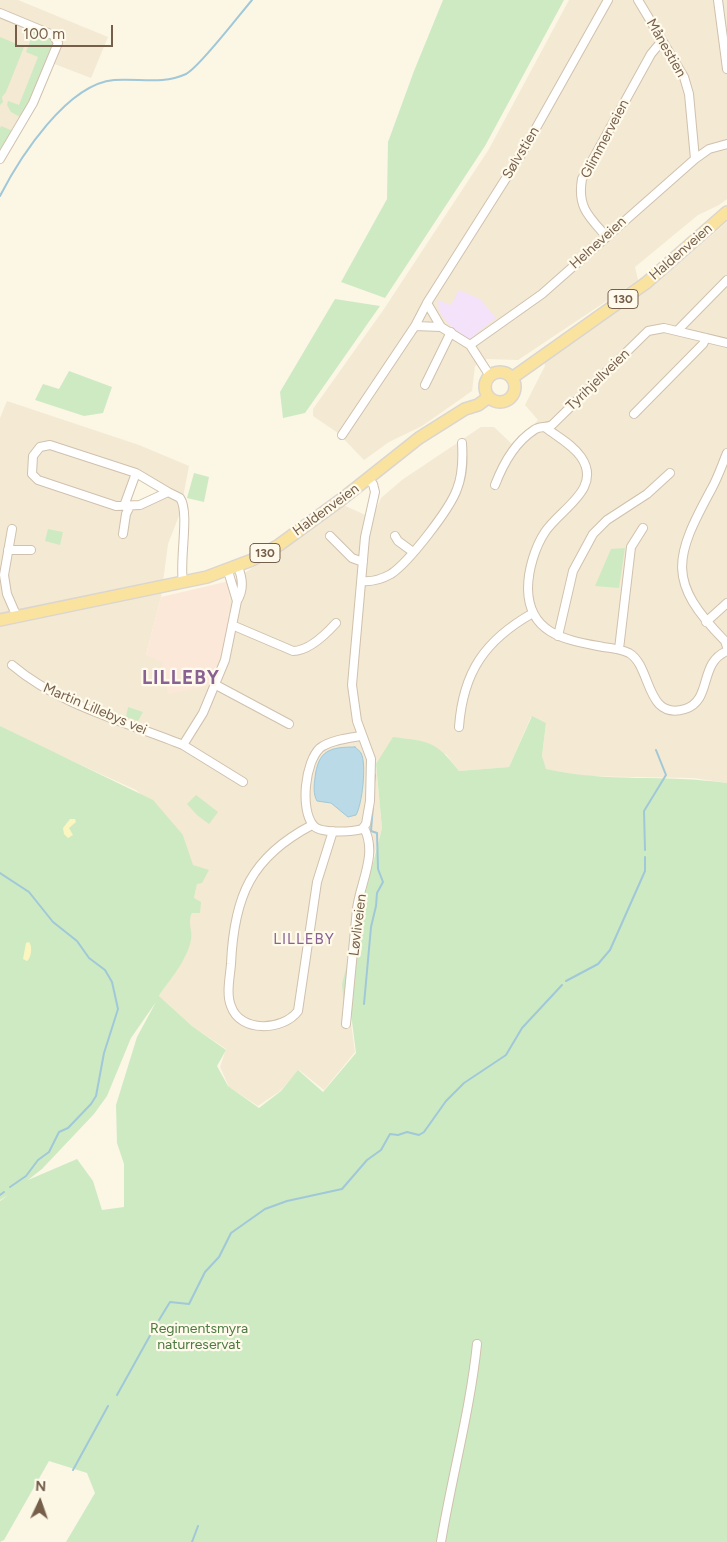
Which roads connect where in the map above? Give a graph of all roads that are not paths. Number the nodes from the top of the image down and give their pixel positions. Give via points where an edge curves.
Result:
1 (608, 0) edge
2 (638, 0) edge
3 (718, 0) edge
4 (0, 13) edge
5 (661, 42) junction
6 (727, 69) edge
7 (727, 144) edge
8 (0, 159) edge
9 (695, 159) junction
10 (727, 212) edge
11 (606, 236) junction
12 (727, 280) edge
13 (428, 303) junction
14 (415, 326) junction
15 (441, 327) junction
16 (677, 331) junction
17 (451, 332) junction
18 (706, 338) junction
19 (727, 343) edge
20 (470, 345) junction
21 (490, 376) junction
22 (512, 378) junction
23 (424, 385) dead end
24 (489, 397) junction
25 (634, 414) dead end
26 (546, 428) junction
27 (342, 435) dead end
28 (462, 443) dead end
29 (727, 453) edge
30 (136, 472) junction
31 (670, 472) dead end
32 (368, 480) junction
33 (495, 485) dead end
34 (168, 492) junction
35 (127, 506) junction
36 (643, 528) dead end
37 (12, 529) dead end
38 (123, 534) dead end
39 (330, 536) dead end
40 (395, 536) dead end
41 (8, 550) junction
42 (31, 550) dead end
43 (413, 552) junction
44 (363, 562) junction
45 (233, 569) junction
46 (362, 581) junction
47 (183, 582) junction
48 (727, 603) edge
49 (533, 613) junction
50 (17, 617) junction
51 (0, 620) edge
52 (706, 622) junction
53 (336, 623) dead end
54 (232, 624) junction
55 (558, 636) junction
56 (727, 647) edge
57 (618, 650) junction
58 (727, 651) edge
59 (11, 677) dead end
60 (216, 685) junction
61 (289, 724) dead end
62 (458, 727) dead end
63 (361, 736) junction
64 (183, 745) junction
65 (242, 782) dead end
66 (312, 825) junction
67 (364, 828) junction
68 (332, 831) junction
69 (346, 1024) dead end
70 (477, 1344) dead end
71 (441, 1542) edge

1 - 13 street, Sølvstien via 522,153
2 - 5 street, Månestien
3 - 6 street
4 - 8 street via 53,34 58,43 33,103
5 - 9 street, Månestien via 684,77 689,94
5 - 11 street, Glimmerveien via 582,179 582,205
7 - 9 street, Helneveien via 710,149
9 - 11 street, Helneveien
10 - 22 main road, Haldenveien / 130 via 646,283
11 - 20 street, Helneveien via 542,294
12 - 16 street
13 - 14 street, Sølvstien
13 - 15 street
14 - 15 street
14 - 27 street, Sølvstien
15 - 17 street
16 - 18 street, Tyrihjellveien
16 - 26 street, Tyrihjellveien via 659,327 648,332
17 - 20 street
17 - 23 street
18 - 19 street, Tyrihjellveien
18 - 25 street
20 - 21 street
21 - 22 main road via 499,372
21 - 24 main road via 485,386
22 - 24 main road via 515,388 511,397 501,402
24 - 32 main road, Haldenveien / 130 via 418,438
26 - 33 street, Tyrihjellveien via 534,430 510,454
26 - 49 street via 577,452 585,463 587,478 580,496 550,526 536,551 528,587
28 - 43 street via 462,473 457,489
29 - 52 street via 694,520 683,552 685,585
30 - 34 street
30 - 35 street
30 - 35 street via 50,445 40,447 34,456 32,474 38,480 116,506
31 - 55 street via 647,494 607,520 593,534 573,570
32 - 44 street via 375,492
32 - 45 main road, Haldenveien / 130 via 279,545
34 - 35 street via 140,505
34 - 47 street via 180,498 185,509
35 - 38 street
36 - 57 street via 631,547
37 - 41 street
39 - 44 street via 352,558
40 - 43 street
41 - 42 street
41 - 50 street via 4,575 7,594
43 - 46 street via 402,566 390,574
44 - 46 street
45 - 47 main road, Haldenveien / 130
45 - 54 street via 237,600
46 - 63 street via 352,685
47 - 50 main road, Haldenveien / 130
48 - 52 street
49 - 55 street via 542,626
49 - 62 street via 496,638 478,661 467,684
50 - 51 main road, Haldenveien / 130
52 - 56 street
53 - 54 street via 300,651 293,651
54 - 60 street
55 - 57 street
57 - 58 street via 632,655 640,664 656,702 676,710 687,708 698,700 709,668 718,656
59 - 64 street, Martin Lillebys vei via 14,667 62,698
60 - 61 street
60 - 64 street
63 - 66 street via 322,747 312,759 306,779 306,802
63 - 67 street via 371,759 370,801
64 - 65 street, Martin Lillebys vei
66 - 68 street
66 - 68 street via 273,850 255,870 243,893 232,947 229,998 232,1009 246,1022 276,1025 291,1020 298,1011 318,882
67 - 68 street
67 - 69 street, Løvliveien via 368,840 368,864 357,908
70 - 71 street

